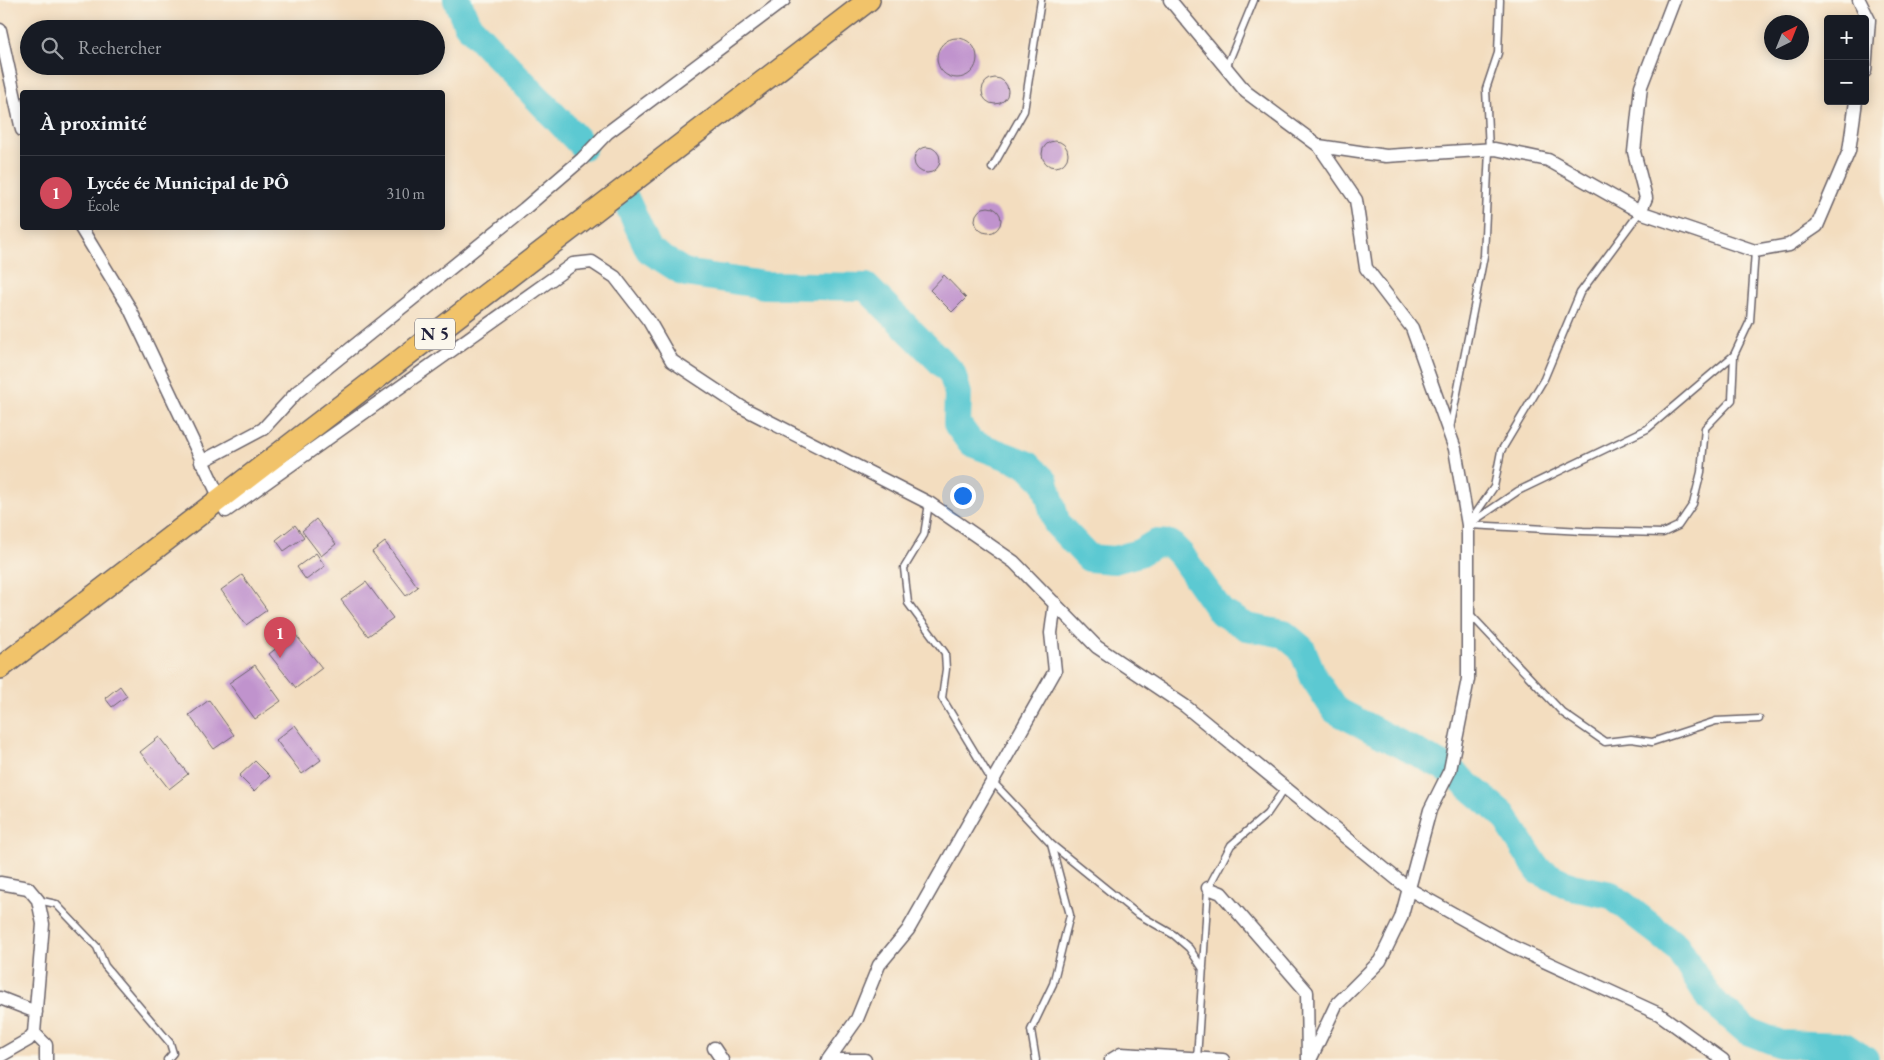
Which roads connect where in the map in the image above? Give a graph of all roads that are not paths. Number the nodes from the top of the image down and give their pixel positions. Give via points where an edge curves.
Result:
1 (784, 0) edge
2 (869, 0) edge
3 (1040, 0) edge
4 (1170, 0) edge
5 (1254, 0) edge
6 (1500, 0) edge
7 (1674, 0) edge
8 (1859, 0) edge
9 (0, 30) edge
10 (1866, 60) edge
11 (1226, 68) junction
12 (1855, 105) edge
13 (20, 121) edge
14 (1319, 146) junction
15 (1489, 150) junction
16 (992, 168) dead end
17 (1640, 212) junction
18 (82, 230) edge
19 (1755, 251) junction
20 (1734, 355) junction
21 (1449, 434) junction
22 (201, 462) junction
23 (221, 499) junction
24 (929, 502) junction
25 (1468, 525) junction
26 (1055, 603) junction
27 (1468, 612) junction
28 (0, 668) edge
29 (1759, 719) dead end
30 (992, 781) junction
31 (1285, 788) junction
32 (1051, 844) junction
33 (0, 882) edge
34 (1208, 888) junction
35 (1409, 889) junction
36 (38, 900) junction
37 (1203, 968) junction
38 (0, 998) edge
39 (36, 1012) junction
40 (34, 1033) junction
41 (714, 1048) dead end
42 (0, 1056) edge
43 (1197, 1058) junction
44 (46, 1060) edge
45 (167, 1060) edge
46 (722, 1060) edge
47 (828, 1060) edge
48 (865, 1060) edge
49 (1036, 1060) edge
50 (1111, 1060) edge
51 (1222, 1060) edge
52 (1309, 1060) edge
53 (1723, 1060) edge

1 - 22 street via 607,133 524,209 297,392 263,429
2 - 23 highway, N 5
3 - 16 lane via 1024,111
4 - 11 street
5 - 11 lane
6 - 15 lane via 1498,53 1486,89
7 - 17 street via 1641,86 1634,152 1646,198
8 - 10 street via 1868,20
9 - 13 street
11 - 14 street via 1246,92
12 - 19 street via 1849,151 1818,226 1789,245
14 - 15 street via 1386,156
14 - 21 street via 1356,200 1366,268 1412,328
15 - 17 street via 1548,160
15 - 21 lane via 1484,256
17 - 19 street
17 - 25 lane via 1580,293 1544,379 1501,451 1494,487
18 - 22 street via 129,307
19 - 20 lane via 1750,321
20 - 25 lane via 1647,429 1518,491
20 - 25 lane via 1732,400 1705,428 1701,472 1693,504 1678,526 1663,533
21 - 25 street via 1455,449
22 - 23 street
23 - 24 street via 226,511 573,264 592,262 615,277 649,321 672,361 743,408
23 - 28 highway, N 5
24 - 26 street via 1014,562
24 - 30 lane via 924,535 904,568 908,603 944,653 946,669 942,698
25 - 27 street
26 - 30 street via 1052,633 1055,671
26 - 31 street via 1097,647 1185,706
27 - 29 lane via 1563,713 1605,742 1631,739 1652,742 1716,721
27 - 35 street via 1468,679 1450,770 1430,810
30 - 32 lane
30 - 47 street via 908,930 879,965 857,1019
31 - 34 lane via 1267,814 1231,845
31 - 35 street
32 - 37 lane via 1136,913 1190,948
32 - 49 lane via 1070,916 1053,984 1031,1030
33 - 36 street via 28,888
34 - 37 lane
34 - 52 street via 1221,893 1306,992
35 - 52 street via 1380,961 1336,1005
35 - 53 street via 1511,946 1659,1014
36 - 39 street via 43,924
36 - 45 lane via 56,904 98,947 105,966 170,1042 173,1054
37 - 43 lane
38 - 39 street
39 - 40 street
40 - 42 street
40 - 44 street via 46,1045
41 - 46 street
43 - 50 street via 1121,1054
43 - 51 street
47 - 48 street

